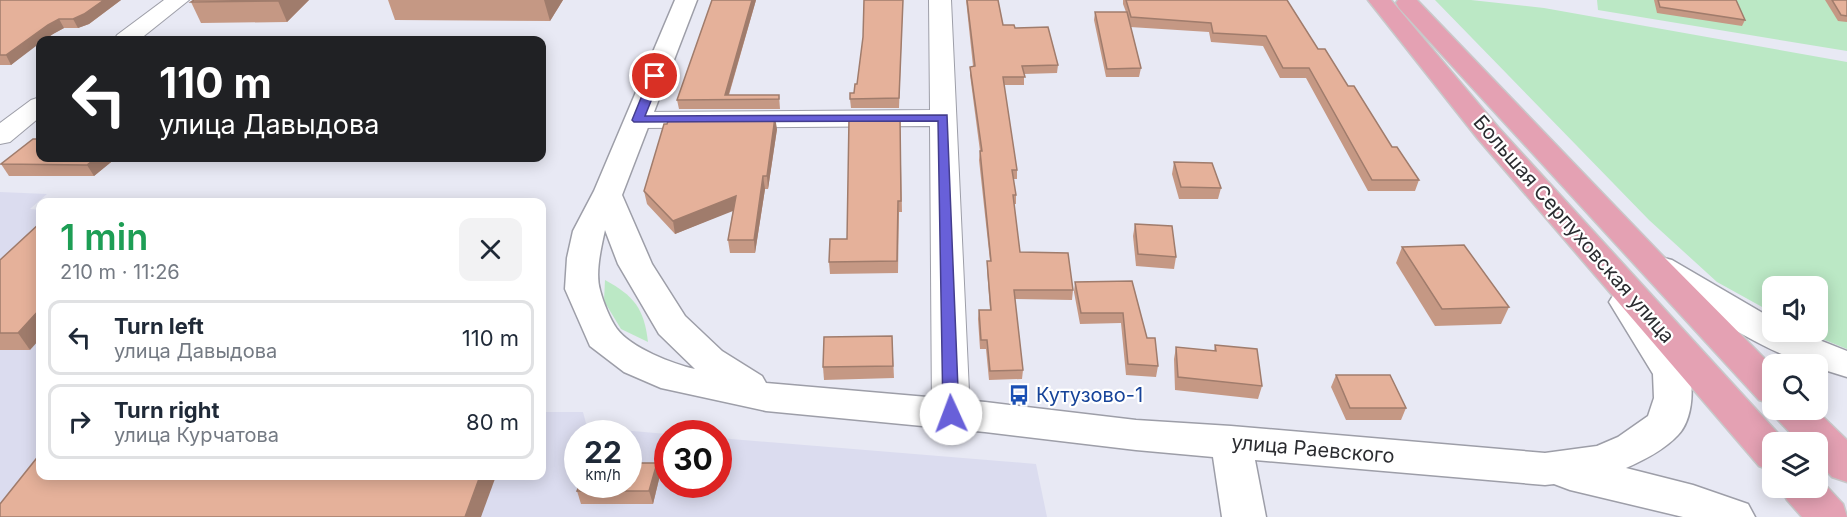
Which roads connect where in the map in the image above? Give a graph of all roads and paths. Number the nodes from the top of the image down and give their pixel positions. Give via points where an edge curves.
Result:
1 (178, 0) edge
2 (686, 0) edge
3 (940, 0) edge
4 (1379, 0) edge
5 (1404, 0) edge
6 (130, 36) edge
7 (36, 108) edge
8 (943, 118) junction
9 (638, 120) junction
10 (0, 136) edge
11 (607, 195) junction
12 (1600, 260) junction
13 (1649, 261) junction
14 (1847, 364) edge
15 (1762, 379) edge
16 (766, 397) junction
17 (951, 414) junction
18 (1802, 420) edge
19 (1231, 441) junction
20 (1762, 442) edge
21 (1847, 466) edge
22 (1545, 469) junction
23 (1811, 498) edge
24 (1245, 517) edge
25 (1733, 517) edge
26 (1828, 517) edge

1 - 6 street
2 - 9 street, улица Раевского
3 - 8 street
4 - 12 main road, Большая Серпуховская улица via 1488,133
5 - 13 main road, Большая Серпуховская улица
7 - 10 street
8 - 9 street
8 - 17 street
9 - 11 street, улица Раевского
11 - 16 street via 635,264 672,325 709,360
11 - 16 street, улица Раевского via 589,231 582,289 603,337 637,363 674,378
12 - 20 main road, Большая Серпуховская улица
12 - 22 street, улица Раевского via 1672,373 1673,398 1665,424 1632,448 1602,461
13 - 14 street via 1748,321
13 - 15 main road, Большая Серпуховская улица
16 - 17 street, улица Раевского
17 - 19 street, улица Раевского via 1136,435
18 - 21 main road
19 - 22 street, улица Раевского
19 - 24 street
22 - 25 street via 1630,484
23 - 26 main road

